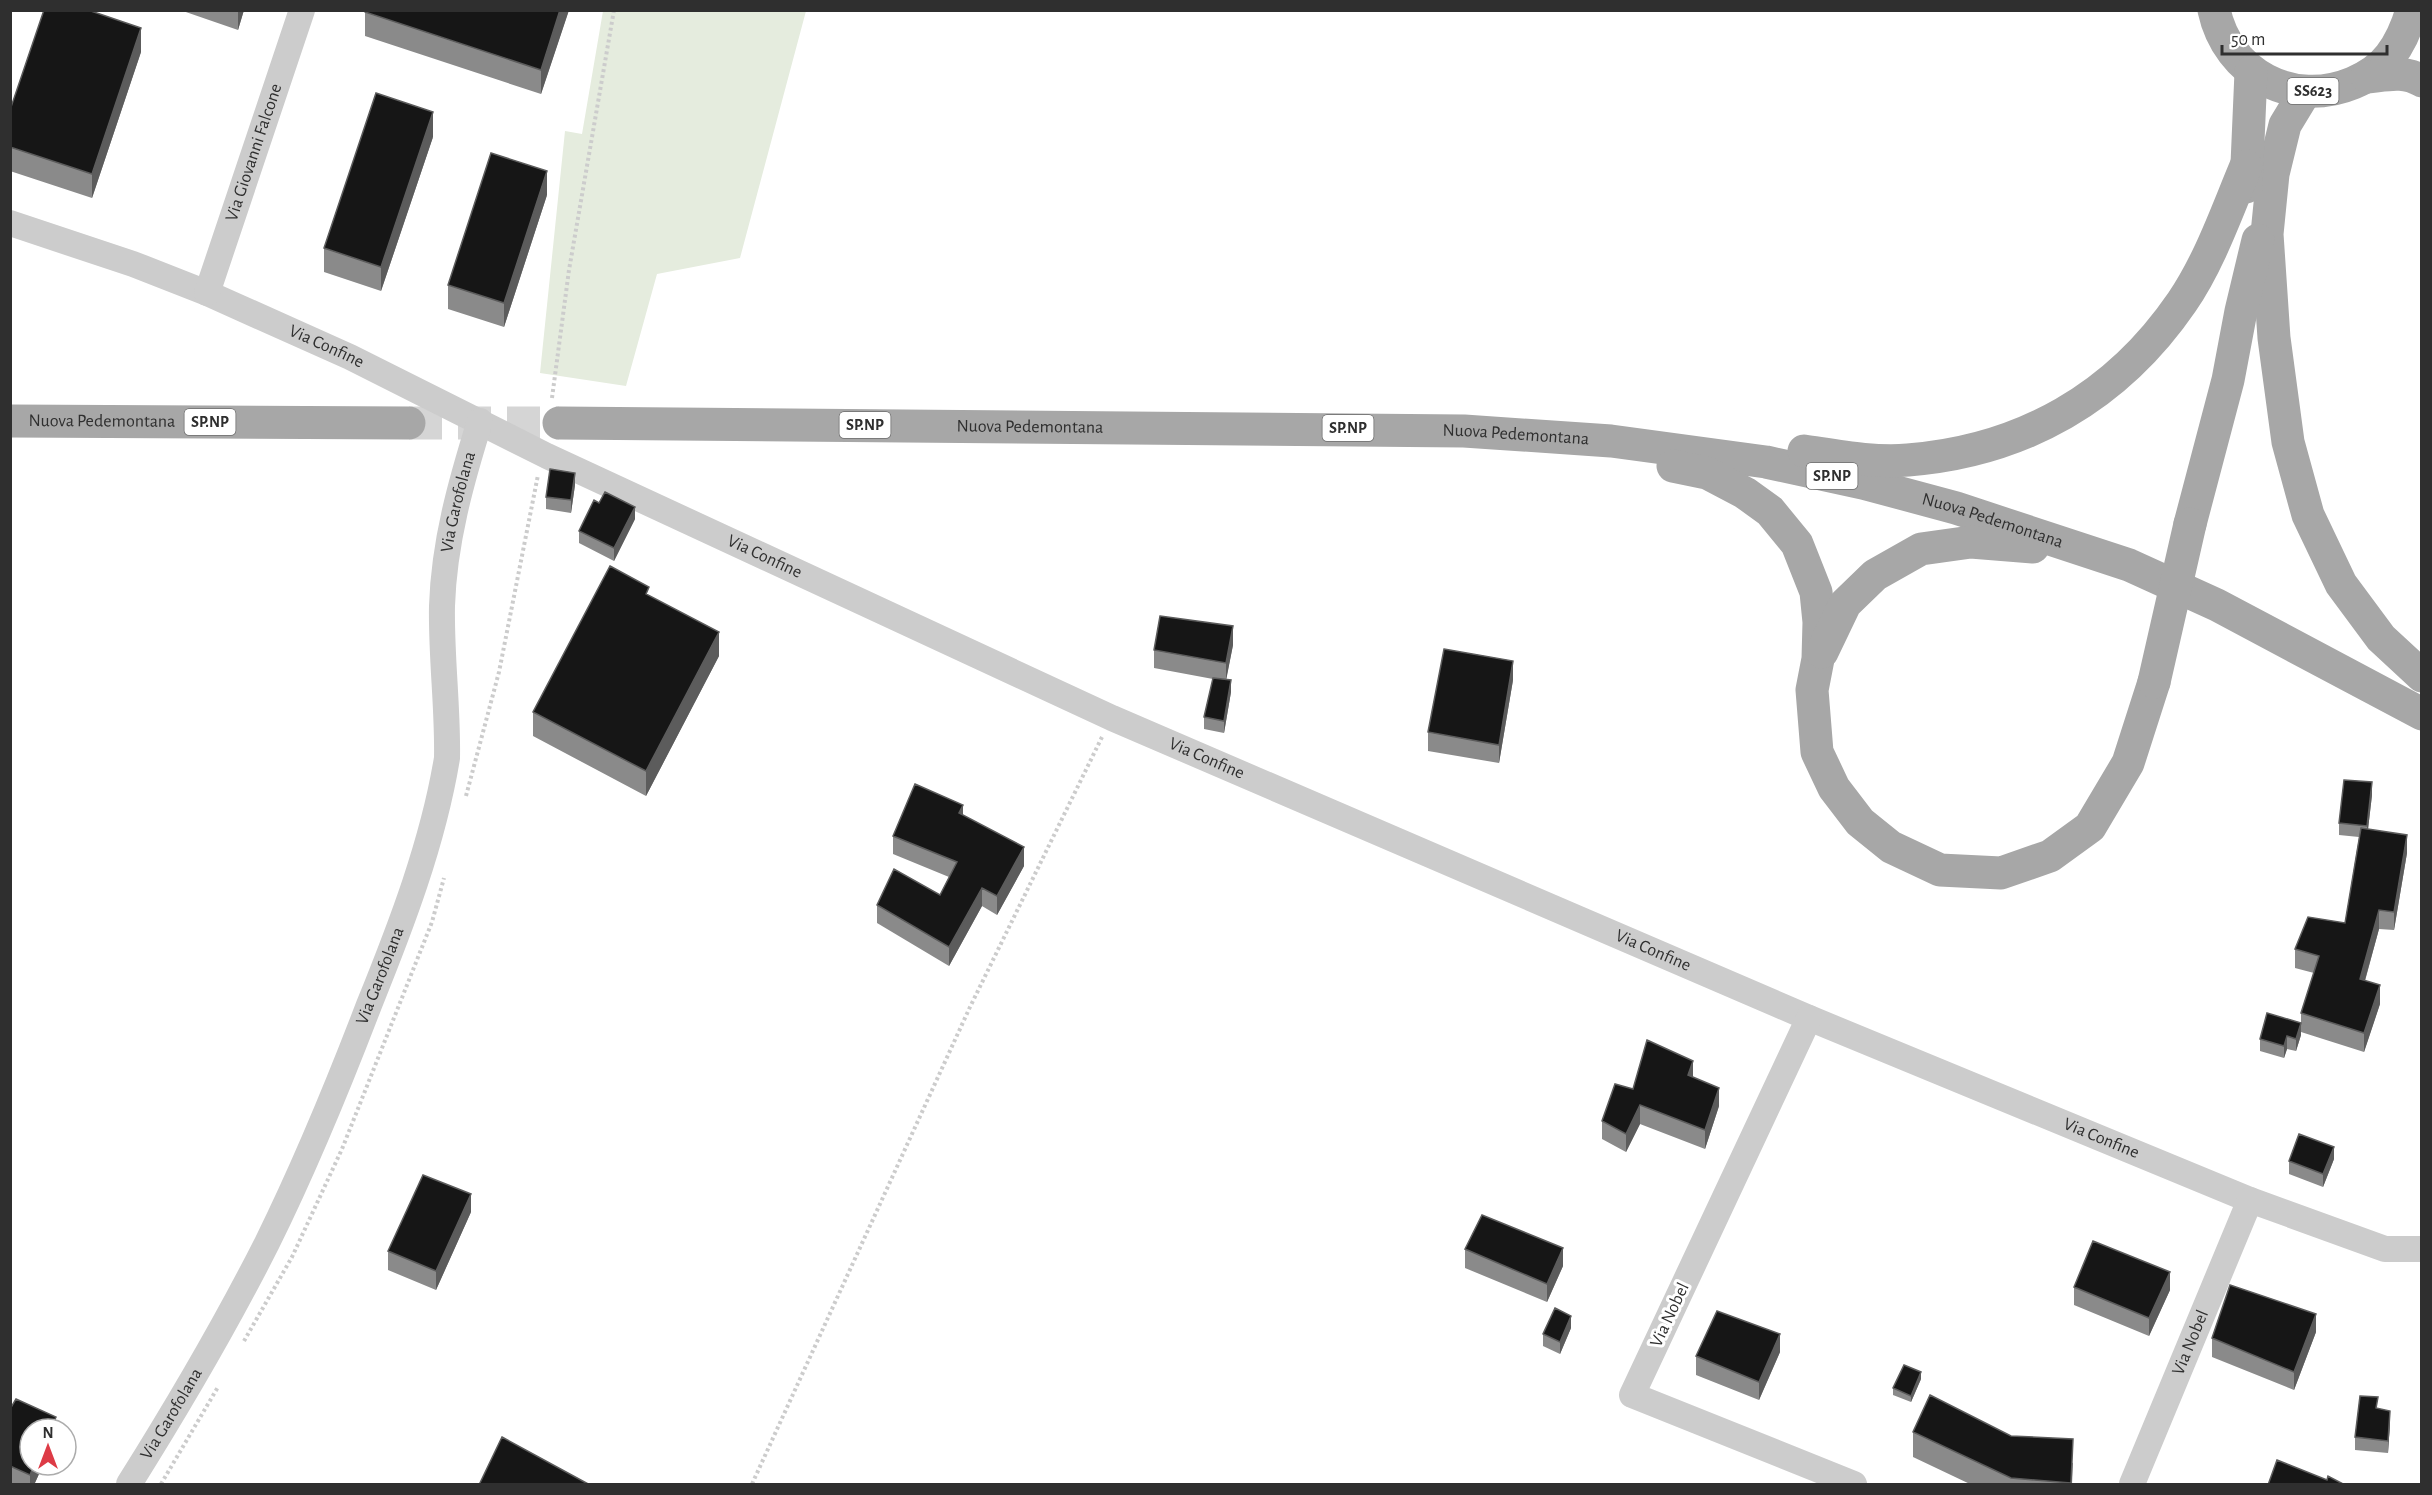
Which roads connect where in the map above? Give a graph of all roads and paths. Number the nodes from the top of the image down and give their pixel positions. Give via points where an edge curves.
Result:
1 (302, 10) edge
2 (614, 10) edge
3 (2214, 10) edge
4 (2412, 10) edge
5 (2417, 10) edge
6 (2421, 19) edge
7 (2251, 72) junction
8 (2367, 77) junction
9 (2421, 81) edge
10 (2305, 92) junction
11 (2260, 170) junction
12 (10, 223) edge
13 (207, 293) junction
14 (556, 413) joint
15 (10, 421) edge
16 (480, 422) junction
17 (409, 423) tunnel mouth
18 (1170, 427) junction
19 (1525, 434) junction
20 (2129, 565) junction
21 (1818, 658) junction
22 (2421, 676) edge
23 (2421, 714) edge
24 (1112, 718) junction
25 (1809, 1018) junction
26 (2250, 1200) junction
27 (2421, 1249) edge
28 (129, 1485) edge
29 (752, 1485) edge
30 (1854, 1485) edge
31 (2132, 1485) edge

1 - 13 street, Via Giovanni Falcone
2 - 14 path via 556,358
3 - 7 main road, SS623 via 2231,51
4 - 8 main road, SS623 via 2406,33 2390,58
5 - 6 main road
7 - 10 main road, SS623 via 2277,86
7 - 11 main road
8 - 9 main road, SS623 via 2399,73
8 - 10 main road, SS623 via 2337,90
10 - 11 main road
11 - 19 main road via 2183,301 2150,343 2109,384 2064,414 2013,439 1958,453 1877,460 1648,427 1571,426
11 - 21 main road, bridge via 2228,380 2154,682 2128,763 2090,827 2050,856 2001,873 1940,870 1891,847 1860,822 1834,788 1817,752 1812,690
11 - 22 main road via 2274,338 2288,442 2308,515 2341,584 2381,638
12 - 13 street, Via Confine
13 - 16 street, Via Confine via 350,357
14 - 18 main road, Nuova Pedemontana / SP.NP
15 - 17 main road, Nuova Pedemontana / SP.NP
16 - 24 street, Via Confine
16 - 28 street, Via Garofolana via 460,483 447,546 442,605 447,758 424,855 377,985 267,1244
18 - 19 main road, Nuova Pedemontana / SP.NP
18 - 21 main road via 1284,445 1491,450 1659,464 1707,473 1770,511 1797,544 1816,592
19 - 20 main road, Nuova Pedemontana / SP.NP via 1673,448 1766,462 1863,483 1956,508
20 - 21 main road via 2042,548 1971,542 1922,549 1875,575 1845,604
20 - 23 main road, Nuova Pedemontana / SP.NP via 2217,605
24 - 25 street, Via Confine
24 - 29 path via 970,1007
25 - 26 street, Via Confine
25 - 30 street, Via Nobel via 1632,1395
26 - 27 street, Via Confine via 2385,1249
26 - 31 street, Via Nobel

